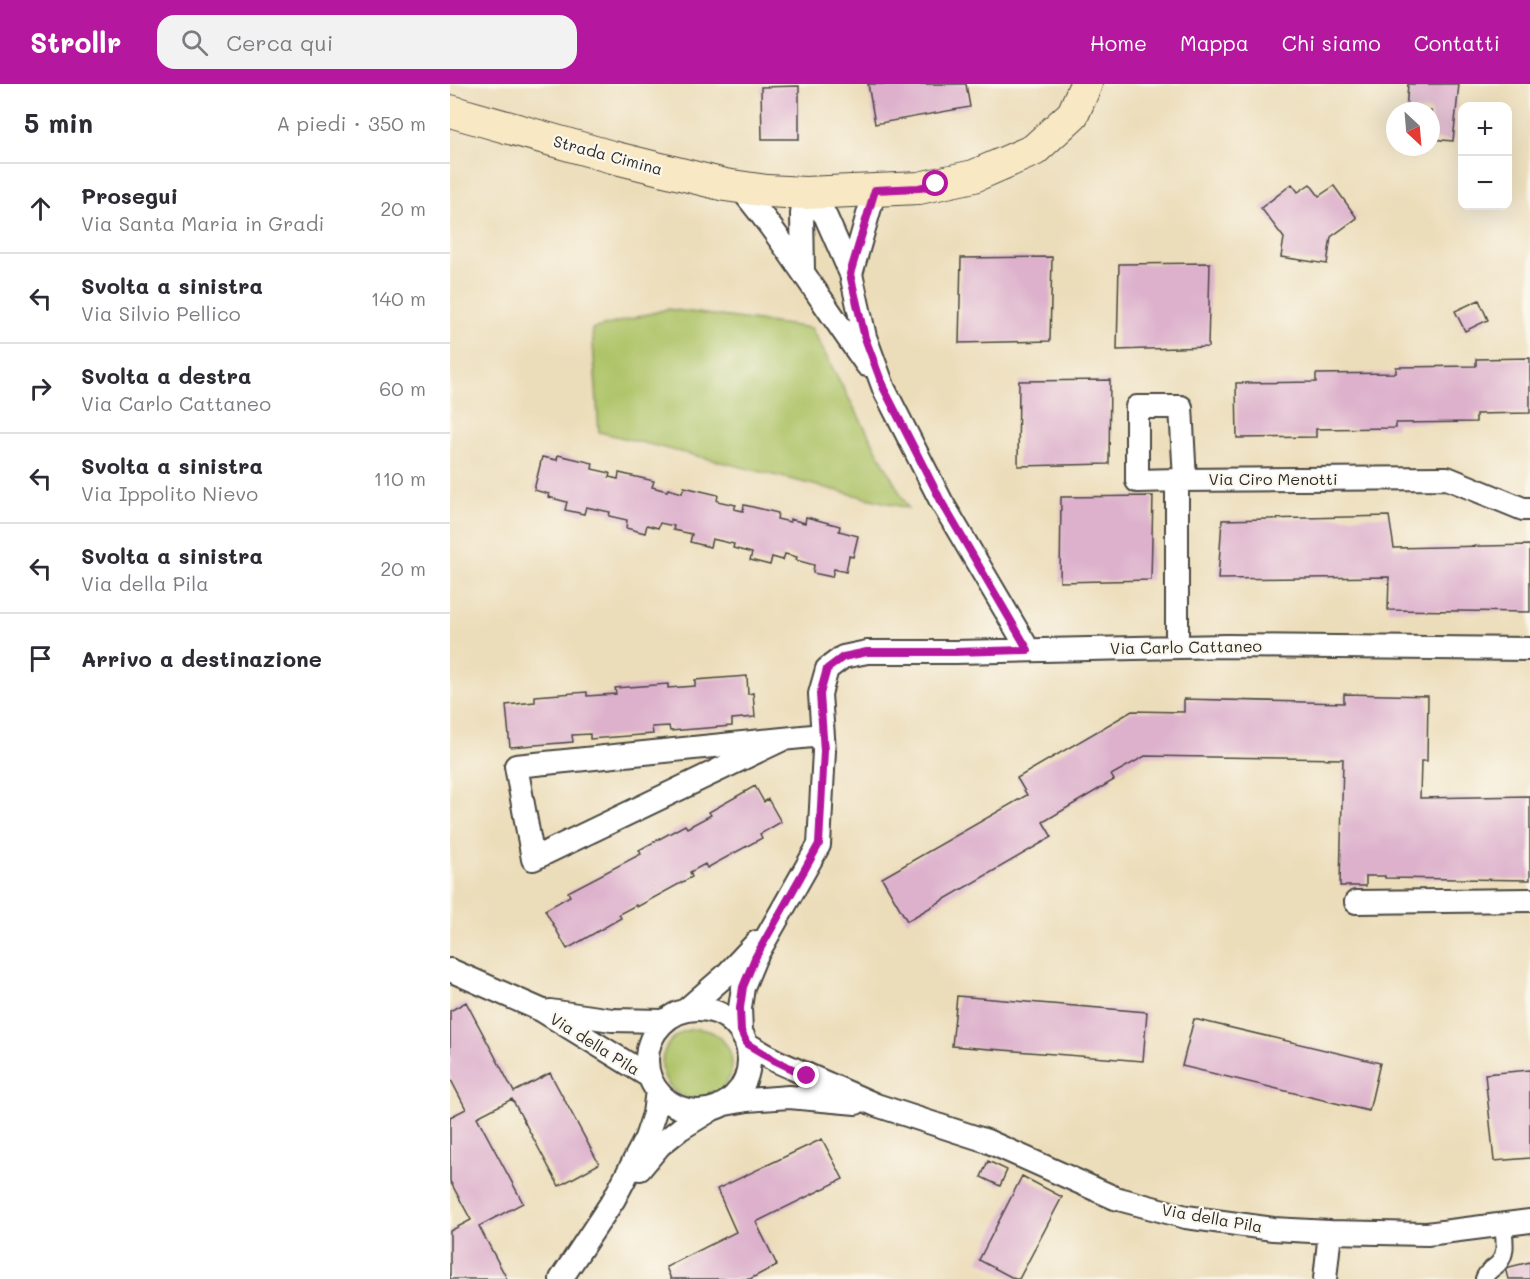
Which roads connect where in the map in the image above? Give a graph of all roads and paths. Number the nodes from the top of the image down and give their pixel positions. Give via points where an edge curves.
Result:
1 (1086, 84) edge
2 (450, 111) edge
3 (753, 190) junction
4 (875, 190) junction
5 (805, 193) junction
6 (803, 271) junction
7 (850, 274) junction
8 (884, 389) junction
9 (1530, 509) edge
10 (1177, 646) junction
11 (1530, 649) edge
12 (1028, 650) junction
13 (822, 735) junction
14 (783, 739) junction
15 (1530, 900) edge
16 (1356, 902) dead end
17 (774, 923) junction
18 (450, 970) edge
19 (687, 1009) junction
20 (541, 1010) junction
21 (664, 1021) junction
22 (744, 1037) junction
23 (653, 1084) junction
24 (876, 1105) junction
25 (718, 1106) junction
26 (614, 1199) junction
27 (1530, 1221) edge
28 (1503, 1225) junction
29 (1330, 1232) junction
30 (561, 1279) edge
31 (1325, 1279) edge
32 (1484, 1279) edge

1 - 4 main road, Strada Cimina via 1073,114 1034,150 974,176 919,188
2 - 3 main road, Strada Cimina via 612,157
3 - 5 main road, Strada Cimina
3 - 6 street via 762,214
4 - 5 main road, Strada Cimina
4 - 7 street
5 - 6 street
5 - 7 street via 825,215
6 - 8 street
7 - 8 street via 865,338
8 - 12 street via 941,501
9 - 10 street, Via Ciro Menotti via 1447,478 1181,480
10 - 11 street, Via Carlo Cattaneo
10 - 12 street, Via Carlo Cattaneo
12 - 13 street, Via Carlo Cattaneo via 867,652 843,657 827,669 820,694
13 - 14 street
13 - 17 street via 819,844
14 - 14 street via 516,766 533,859 742,759
15 - 16 street
17 - 19 street via 726,975
17 - 22 street via 743,987 740,1008
18 - 20 street, Via della Pila
19 - 21 street
19 - 22 street via 722,1014
20 - 21 street, Via della Pila via 612,1020
20 - 23 street, Via della Pila
21 - 23 street via 649,1044 648,1071
22 - 24 street, Via della Pila via 776,1061
22 - 25 street via 750,1057 744,1084
23 - 25 street via 671,1104 684,1109 698,1111
23 - 26 street via 654,1114 646,1138
24 - 25 street, Via della Pila via 789,1097
24 - 29 street, Via della Pila via 987,1141 1116,1198 1186,1217
25 - 26 street via 660,1145
26 - 30 street
27 - 28 street, Via della Pila
28 - 29 street, Via della Pila via 1427,1234
28 - 32 street via 1505,1247 1500,1263 1486,1272
29 - 31 street

